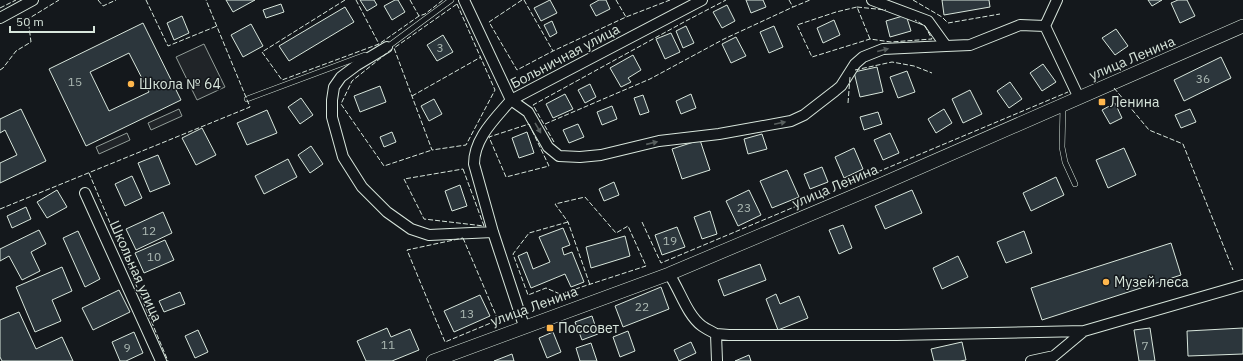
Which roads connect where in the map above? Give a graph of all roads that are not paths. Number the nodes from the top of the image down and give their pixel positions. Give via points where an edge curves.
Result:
1 (33, 0) edge
2 (451, 0) edge
3 (464, 0) edge
4 (702, 0) edge
5 (872, 0) edge
6 (1057, 0) edge
7 (0, 18) edge
8 (1045, 26) junction
9 (1243, 26) edge
10 (946, 46) junction
11 (387, 47) junction
12 (1079, 98) junction
13 (247, 99) dead end
14 (512, 100) junction
15 (1063, 105) junction
16 (1074, 184) dead end
17 (85, 193) dead end
18 (493, 232) junction
19 (670, 274) junction
20 (1243, 285) edge
21 (524, 326) junction
22 (1084, 331) junction
23 (716, 334) junction
24 (161, 361) edge
25 (433, 361) edge
26 (717, 361) edge
27 (1031, 361) edge

1 - 7 street
2 - 11 lane
3 - 14 street
4 - 14 street, Больничная улица
5 - 10 street via 928,20
6 - 8 street
8 - 10 street via 1020,25 970,45
8 - 12 street
9 - 12 street, улица Ленина
14 -> 10 street via 528,112 548,147 559,156 580,158 659,142 791,121 804,115 841,86 854,64 863,57 883,49
11 - 13 lane
11 - 18 street via 341,77 334,87 332,117 343,157 362,187 387,212 411,229 430,235
12 - 15 street, улица Ленина
14 - 18 street, Больничная улица via 493,120 474,154 474,164
15 - 16 lane via 1062,147
15 - 19 street, улица Ленина
17 - 24 street, Школьная улица
18 - 21 street, Больничная улица
19 - 21 street, улица Ленина
19 - 23 street via 692,316
20 - 22 street
21 - 25 street, улица Ленина
22 - 23 street via 897,335
22 - 27 street via 1054,356
23 - 26 street

